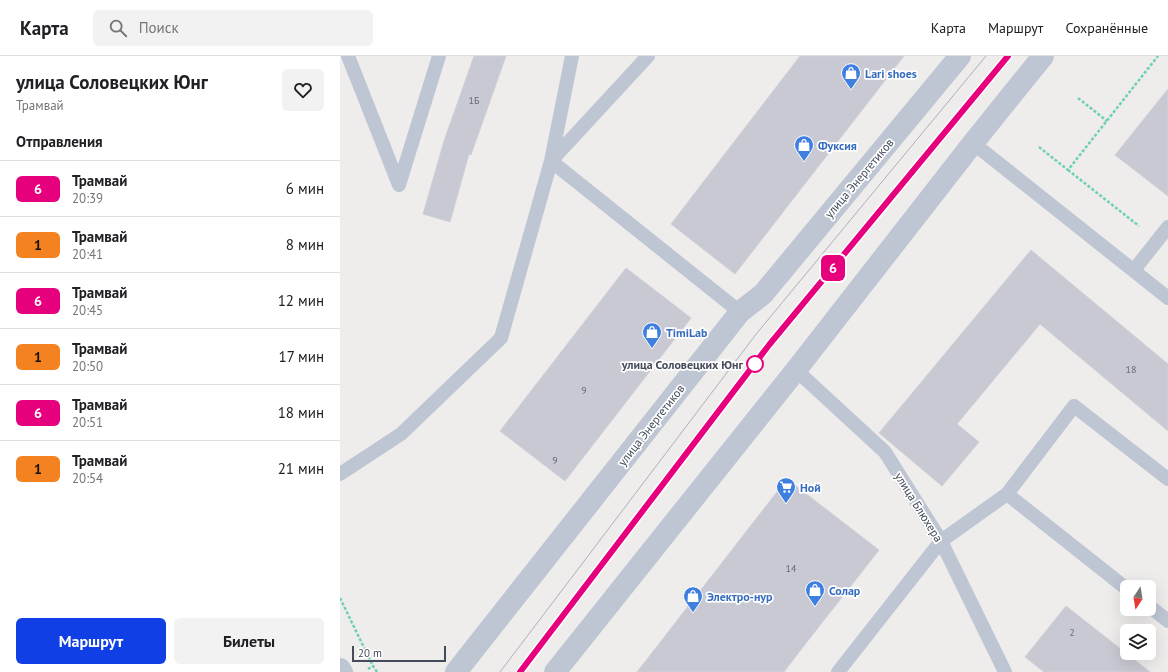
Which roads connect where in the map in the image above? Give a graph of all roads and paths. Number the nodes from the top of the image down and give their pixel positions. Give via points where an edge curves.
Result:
1 (348, 56) edge
2 (439, 56) edge
3 (572, 56) edge
4 (648, 56) edge
5 (960, 56) edge
6 (1043, 56) edge
7 (1158, 56) edge
8 (1078, 98) dead end
9 (1107, 121) junction
10 (973, 142) junction
11 (1039, 147) dead end
12 (551, 161) junction
13 (1068, 170) junction
14 (1140, 227) dead end
15 (1168, 227) edge
16 (1134, 270) junction
17 (1168, 298) edge
18 (740, 312) junction
19 (796, 370) junction
20 (340, 474) edge
21 (1168, 479) edge
22 (1007, 494) junction
23 (941, 541) junction
24 (1120, 583) edge
25 (340, 598) edge
26 (1156, 612) edge
27 (1168, 621) edge
28 (373, 666) junction
29 (340, 669) edge
30 (342, 672) edge
31 (365, 672) edge
32 (377, 672) edge
33 (456, 672) edge
34 (555, 672) edge
35 (838, 672) edge
36 (1005, 672) edge

1 - 2 lane via 399,185
3 - 12 lane
4 - 12 lane
5 - 18 street, улица Энергетиков via 763,294
6 - 10 street
7 - 9 path
8 - 9 path
9 - 13 path
10 - 16 lane
10 - 19 street
11 - 13 path
12 - 18 lane
12 - 20 lane via 500,338 401,434
13 - 14 path
15 - 16 lane
16 - 17 lane
18 - 33 street, улица Энергетиков
19 - 23 lane, улица Блюхера via 885,452
19 - 34 street
21 - 22 lane via 1074,406
22 - 23 lane
22 - 24 lane
23 - 35 lane
23 - 36 lane, улица Блюхера
25 - 28 path
26 - 27 lane
28 - 31 path
28 - 32 path
29 - 30 street

